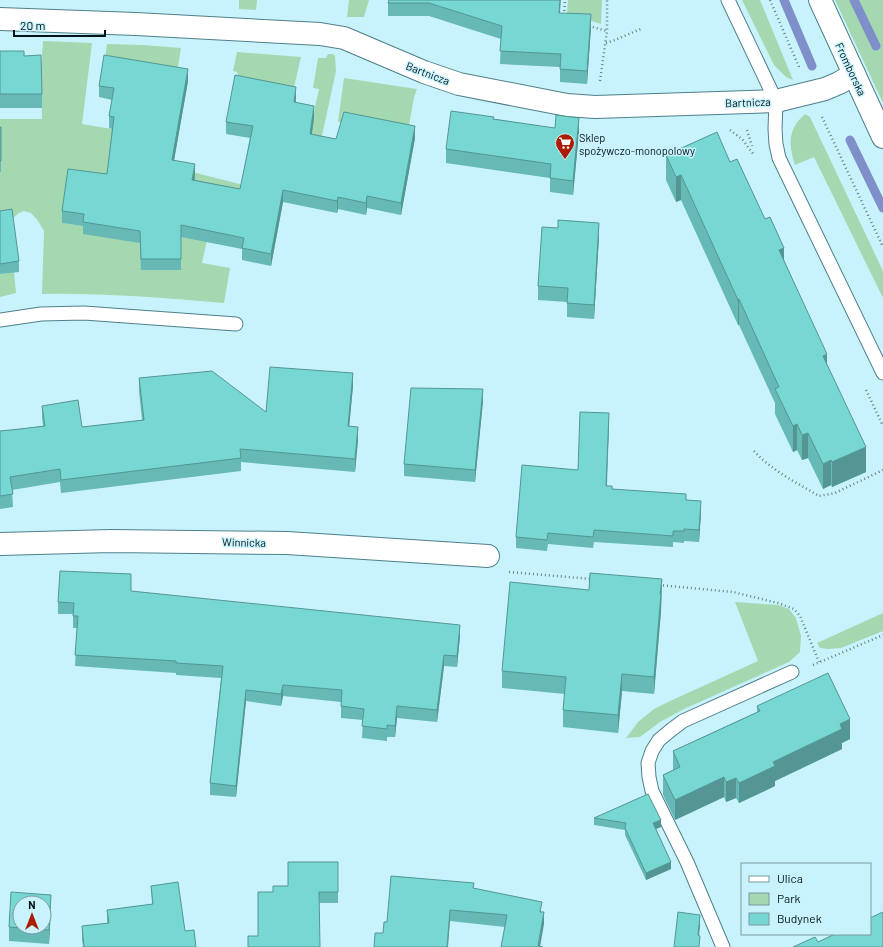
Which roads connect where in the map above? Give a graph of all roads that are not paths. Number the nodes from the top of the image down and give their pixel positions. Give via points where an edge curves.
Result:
1 (728, 0) edge
2 (820, 0) edge
3 (0, 19) edge
4 (854, 74) junction
5 (776, 101) junction
6 (883, 137) edge
7 (0, 320) edge
8 (236, 324) dead end
9 (883, 373) edge
10 (0, 544) edge
11 (496, 564) road end
12 (792, 672) road end
13 (723, 947) edge

1 - 5 lane
2 - 4 street, Fromborska
3 - 5 street, Bartnicza via 320,34 344,38 459,84 567,105 596,107
4 - 5 street, Bartnicza via 832,86
4 - 6 street, Fromborska
5 - 9 lane via 774,129 779,158
7 - 8 lane via 41,314 84,313
10 - 11 street, Winnicka via 111,541 287,543
12 - 13 lane via 683,721 659,740 648,763 652,791 687,862

